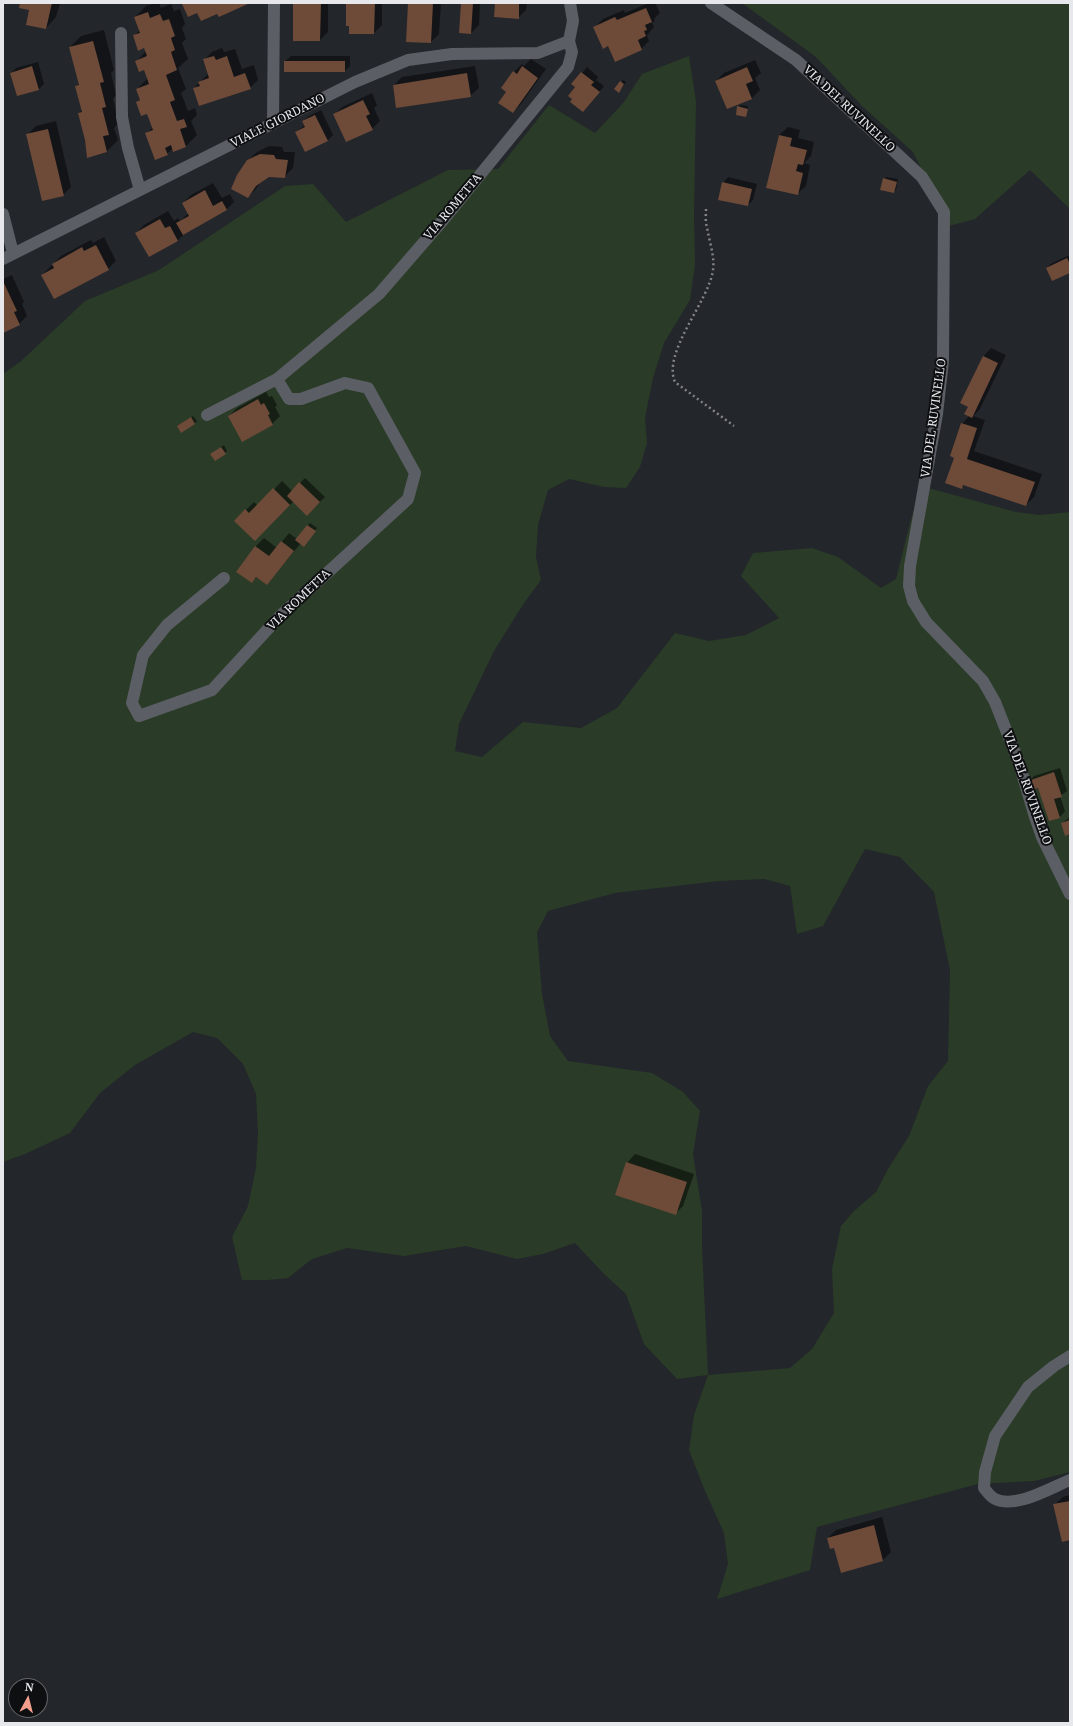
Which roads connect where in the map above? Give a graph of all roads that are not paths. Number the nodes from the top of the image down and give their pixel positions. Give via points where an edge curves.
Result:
1 (274, 3) edge
2 (570, 3) edge
3 (711, 3) edge
4 (121, 33) dead end
5 (569, 41) junction
6 (273, 123) junction
7 (140, 190) junction
8 (3, 214) edge
9 (8, 256) edge
10 (277, 379) junction
11 (207, 415) dead end
12 (224, 578) dead end
13 (1070, 894) edge
14 (1070, 1356) edge
15 (1070, 1480) edge

1 - 6 street
2 - 5 street, VIA ROMETTA via 573,21
3 - 13 street, VIA DEL RUVINELLO via 796,60 922,176 944,212 943,361 909,586 913,601 926,622 983,681 995,702 1019,763 1042,837
4 - 7 street via 122,117
5 - 6 street, VIALE GIORDANO via 538,52 452,54 408,60 355,82
5 - 10 street, VIA ROMETTA via 572,52 568,67 444,219 379,294
6 - 7 street, VIALE GIORDANO
7 - 9 street, VIALE GIORDANO
8 - 9 street
10 - 11 street, VIA ROMETTA
10 - 12 street, VIA ROMETTA via 289,399 301,399 345,383 368,388 415,472 408,499 279,617 212,690 139,716 132,703 143,655 167,625
14 - 15 street via 1028,1387 994,1436 985,1472 984,1488 993,1499 1006,1503 1020,1501

